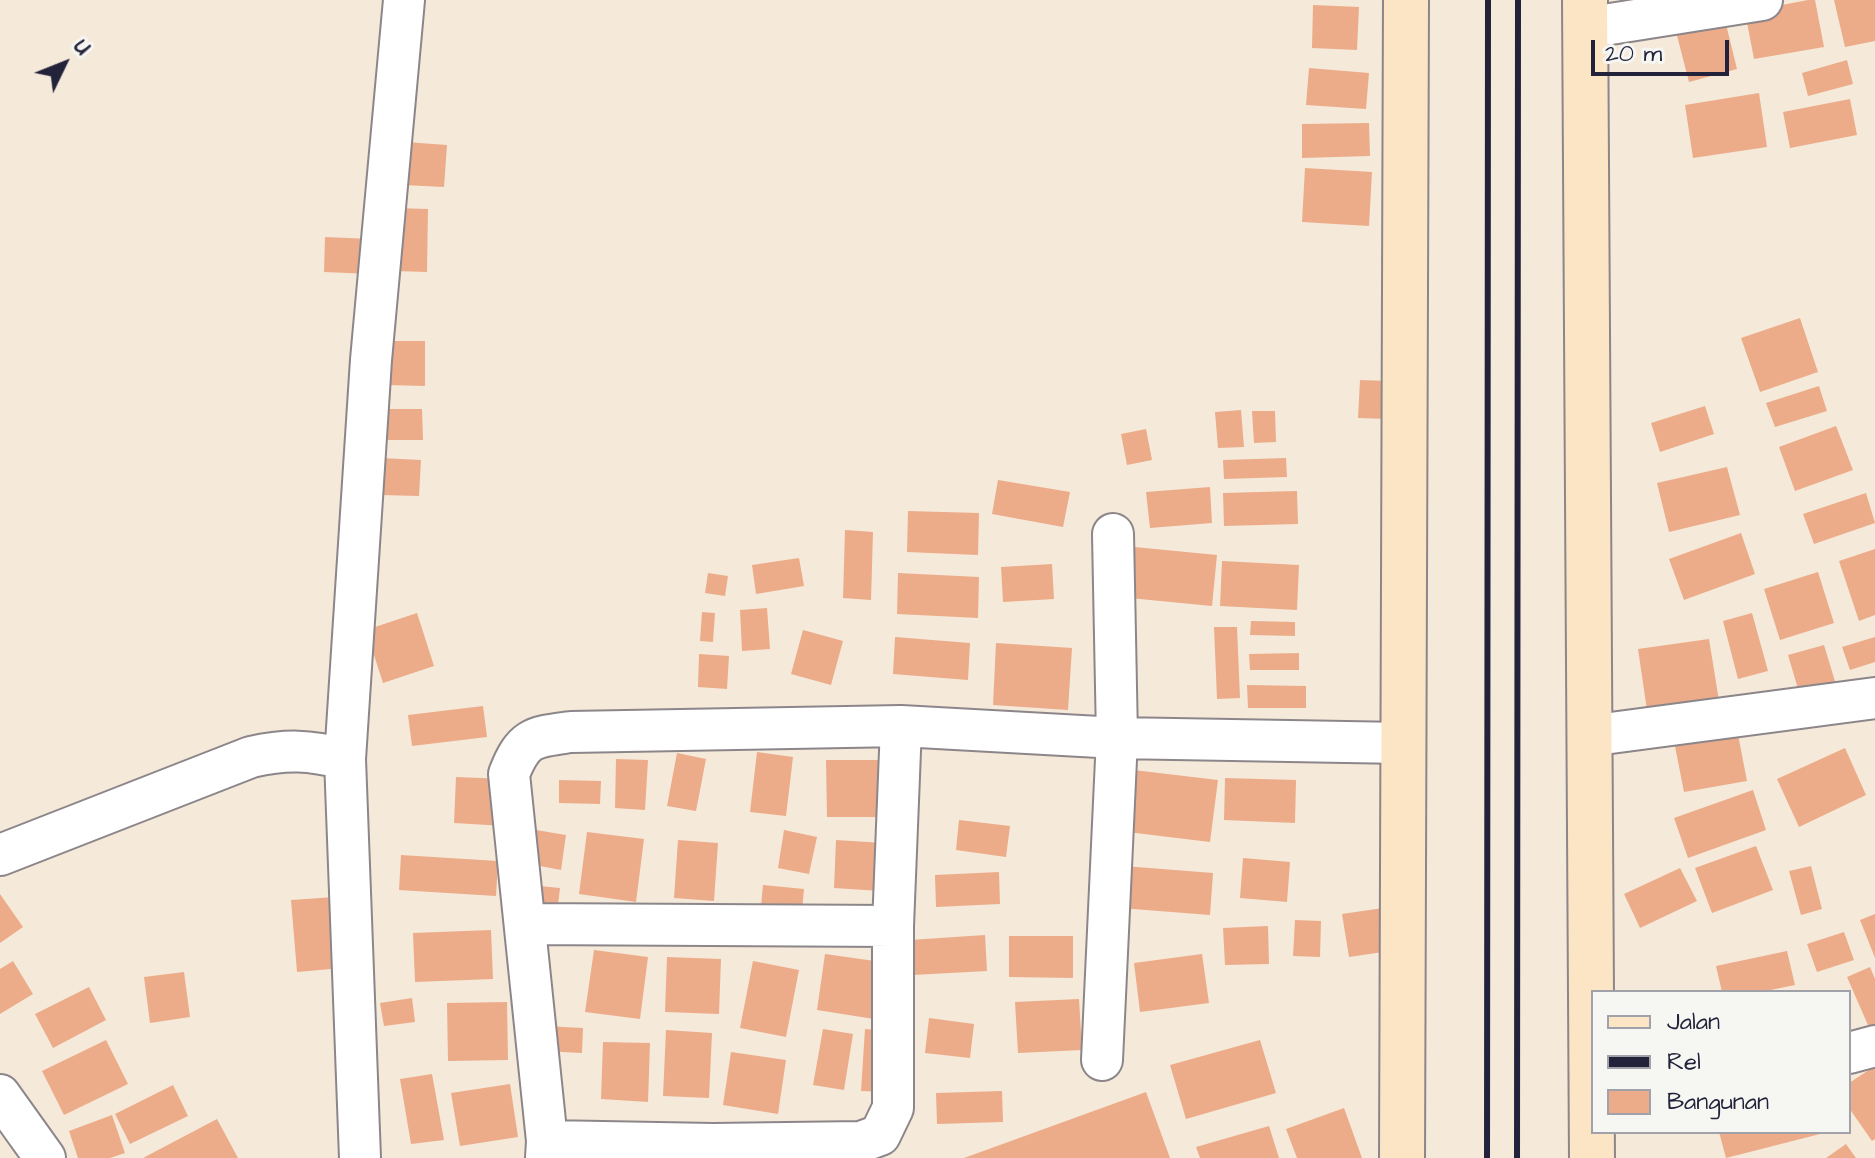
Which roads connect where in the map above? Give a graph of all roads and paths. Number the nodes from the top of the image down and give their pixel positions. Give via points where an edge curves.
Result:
1 (404, 0) edge
2 (1406, 0) edge
3 (1762, 0) edge
4 (1585, 14) edge
5 (1113, 534) dead end
6 (1875, 698) edge
7 (901, 726) junction
8 (1588, 736) junction
9 (1117, 738) junction
10 (1403, 743) junction
11 (345, 759) junction
12 (0, 855) edge
13 (526, 924) junction
14 (893, 926) junction
15 (1591, 990) edge
16 (1875, 1046) edge
17 (1851, 1052) edge
18 (1102, 1060) dead end
19 (0, 1095) edge
20 (1592, 1134) edge
21 (547, 1150) edge
22 (45, 1158) edge
23 (360, 1158) edge
24 (1402, 1158) edge
25 (1592, 1158) edge

1 - 11 street via 371,360
2 - 10 main road
3 - 4 street
4 - 8 main road
5 - 9 street
6 - 8 street
7 - 9 street
7 - 13 street via 536,736 516,755 509,774
7 - 14 street
8 - 15 main road
9 - 10 street
9 - 18 street
10 - 24 main road
11 - 12 street via 281,750 251,757
11 - 23 street
13 - 14 street
13 - 21 street
14 - 21 street via 893,1108 880,1135 861,1142
16 - 17 street
19 - 22 street
20 - 25 main road

